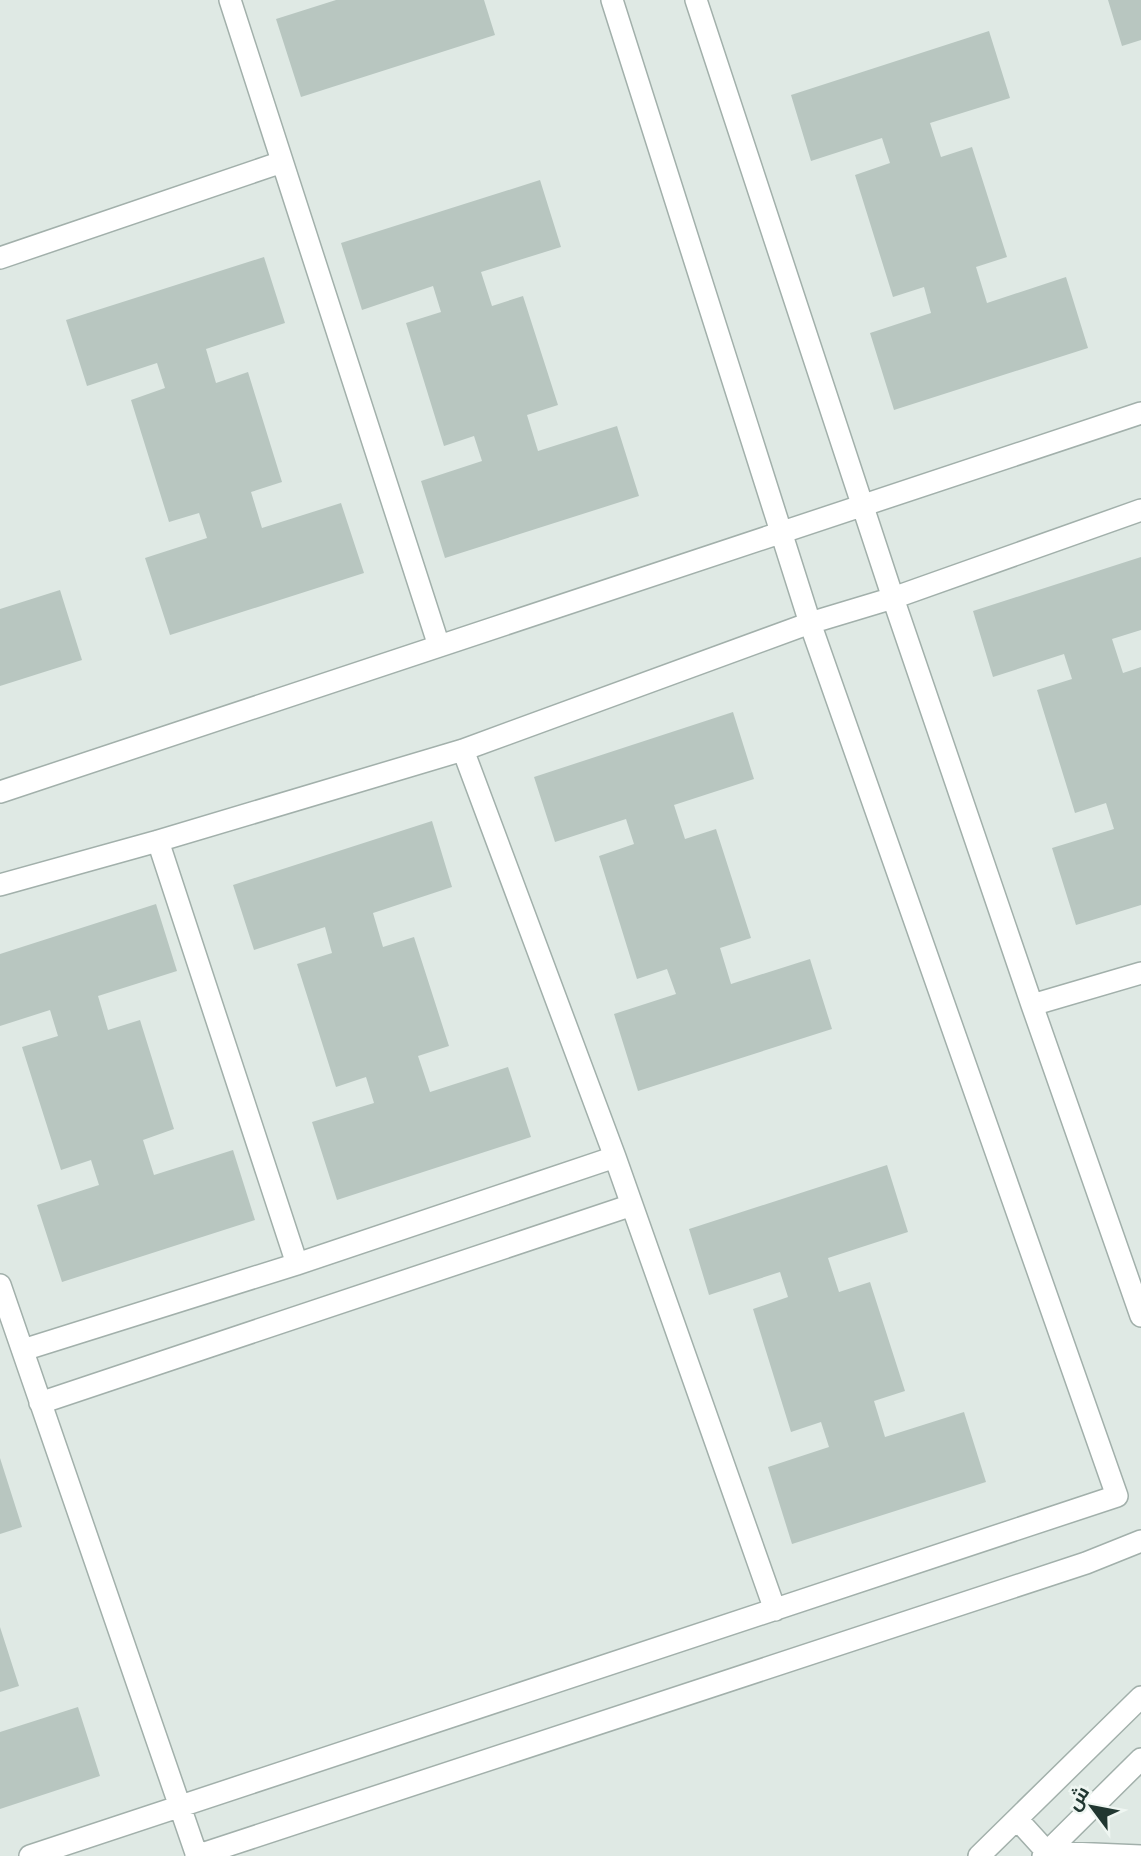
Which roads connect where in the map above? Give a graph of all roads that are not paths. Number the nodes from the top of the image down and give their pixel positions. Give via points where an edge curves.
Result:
1 (230, 0) edge
2 (612, 0) edge
3 (696, 0) edge
4 (282, 162) junction
5 (0, 258) edge
6 (1141, 413) edge
7 (861, 506) junction
8 (1141, 510) edge
9 (783, 532) junction
10 (892, 598) junction
11 (810, 623) junction
12 (439, 646) junction
13 (463, 750) junction
14 (0, 792) edge
15 (158, 841) junction
16 (0, 885) edge
17 (1141, 973) edge
18 (1032, 1005) junction
19 (615, 1157) junction
20 (632, 1205) junction
21 (298, 1264) junction
22 (0, 1285) edge
23 (1141, 1316) edge
24 (23, 1350) junction
25 (40, 1403) junction
26 (1141, 1541) edge
27 (775, 1610) junction
28 (1141, 1697) edge
29 (1141, 1759) edge
30 (179, 1807) junction
31 (1017, 1819) junction
32 (1045, 1854) edge
33 (30, 1856) edge
34 (196, 1856) edge
35 (979, 1856) edge
36 (1141, 1856) edge

1 - 4 street
2 - 9 street
3 - 7 street
4 - 5 street
4 - 12 street
6 - 7 street
7 - 9 street
7 - 10 street
8 - 10 street
9 - 11 street
9 - 12 street
10 - 11 street
10 - 18 street
11 - 13 street
11 - 27 street via 1117,1496
12 - 14 street
13 - 15 street
13 - 19 street
15 - 16 street
15 - 21 street
17 - 18 street
18 - 23 street
19 - 20 street
19 - 21 street
20 - 25 street
20 - 27 street
21 - 24 street
22 - 24 street
24 - 25 street
25 - 30 street
26 - 34 street
27 - 30 street
28 - 31 street
29 - 32 street
30 - 33 street
30 - 34 street
31 - 32 street
31 - 35 street
32 - 36 street

